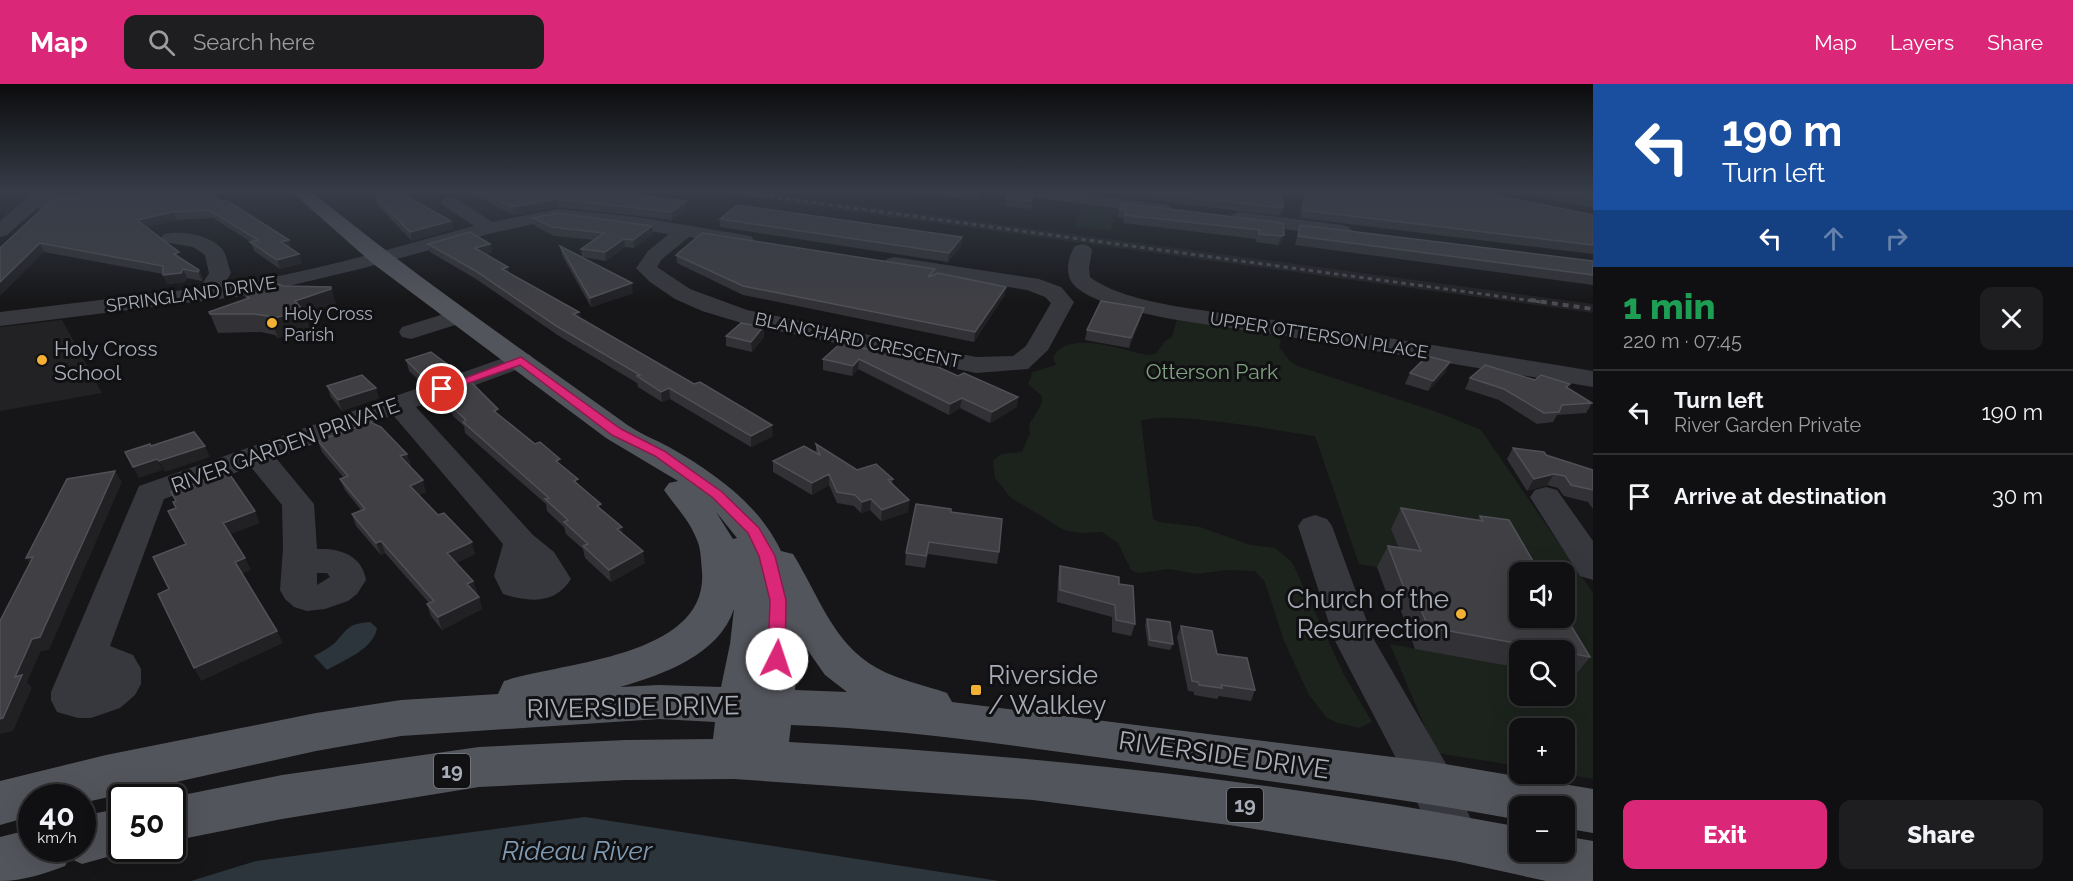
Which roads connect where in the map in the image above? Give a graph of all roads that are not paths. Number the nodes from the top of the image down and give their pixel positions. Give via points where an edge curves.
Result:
1 (347, 229) edge
2 (485, 229) edge
3 (671, 229) edge
4 (1332, 229) edge
5 (684, 231) junction
6 (1355, 232) edge
7 (171, 238) dead end
8 (766, 244) edge
9 (1082, 250) dead end
10 (380, 258) junction
11 (870, 260) edge
12 (207, 295) junction
13 (460, 316) junction
14 (0, 319) edge
15 (411, 332) dead end
16 (521, 360) junction
17 (1593, 379) edge
18 (398, 404) junction
19 (617, 432) junction
20 (257, 455) junction
21 (681, 490) junction
22 (1546, 497) dead end
23 (1315, 526) dead end
24 (754, 531) junction
25 (521, 543) dead end
26 (299, 563) dead end
27 (1593, 568) edge
28 (89, 654) dead end
29 (755, 704) junction
30 (401, 718) junction
31 (981, 723) junction
32 (749, 759) junction
33 (1433, 783) junction
34 (0, 803) edge
35 (1593, 811) edge
36 (186, 816) edge
37 (1455, 838) junction
38 (1509, 849) edge
39 (18, 857) edge
40 (0, 862) edge
41 (1572, 862) edge
42 (1593, 866) edge

1 - 10 main road
2 - 10 street, SPRINGLAND DRIVE
3 - 5 street, SPRINGLAND DRIVE
4 - 6 street
5 - 8 street, SPRINGLAND DRIVE
5 - 11 street, BLANCHARD CRESCENT via 655,255 646,268 657,279 697,300 753,319 976,365 1019,364 1036,350 1063,302 1053,292 1030,284
7 - 12 street via 199,242 214,252 220,273
9 - 17 street, UPPER OTTERSON PLACE via 1077,270 1080,279 1118,299
10 - 12 street, SPRINGLAND DRIVE
10 - 13 main road
12 - 14 street, SPRINGLAND DRIVE
13 - 15 street
13 - 16 main road
16 - 18 street, RIVER GARDEN PRIVATE
16 - 19 main road
18 - 20 street, RIVER GARDEN PRIVATE
18 - 25 street
19 - 21 main road via 639,458
19 - 24 main road via 660,453 717,495
20 - 26 street via 298,504
20 - 28 street, RIVER GARDEN PRIVATE via 150,493
21 - 29 main road via 702,504 724,527 742,555 752,583
21 - 30 main road via 718,546 723,581 712,616 679,647 623,670
22 - 27 street
23 - 33 street via 1354,639
24 - 29 main road via 771,567 778,600 777,659
24 - 31 main road via 780,564 821,640 844,667 885,689
29 - 30 main road, RIVERSIDE DRIVE / 19 via 659,702
29 - 31 main road, RIVERSIDE DRIVE / 19
29 - 32 main road
30 - 34 main road, RIVERSIDE DRIVE / 19 via 106,776
31 - 33 main road, RIVERSIDE DRIVE / 19
32 - 36 main road, RIVERSIDE DRIVE / 19 via 479,767 293,795
32 - 37 main road, RIVERSIDE DRIVE / 19 via 1033,779 1229,802
33 - 35 main road, RIVERSIDE DRIVE / 19
33 - 37 street
37 - 38 main road, RIVERSIDE DRIVE / 19
39 - 40 main road
41 - 42 main road, RIVERSIDE DRIVE / 19

